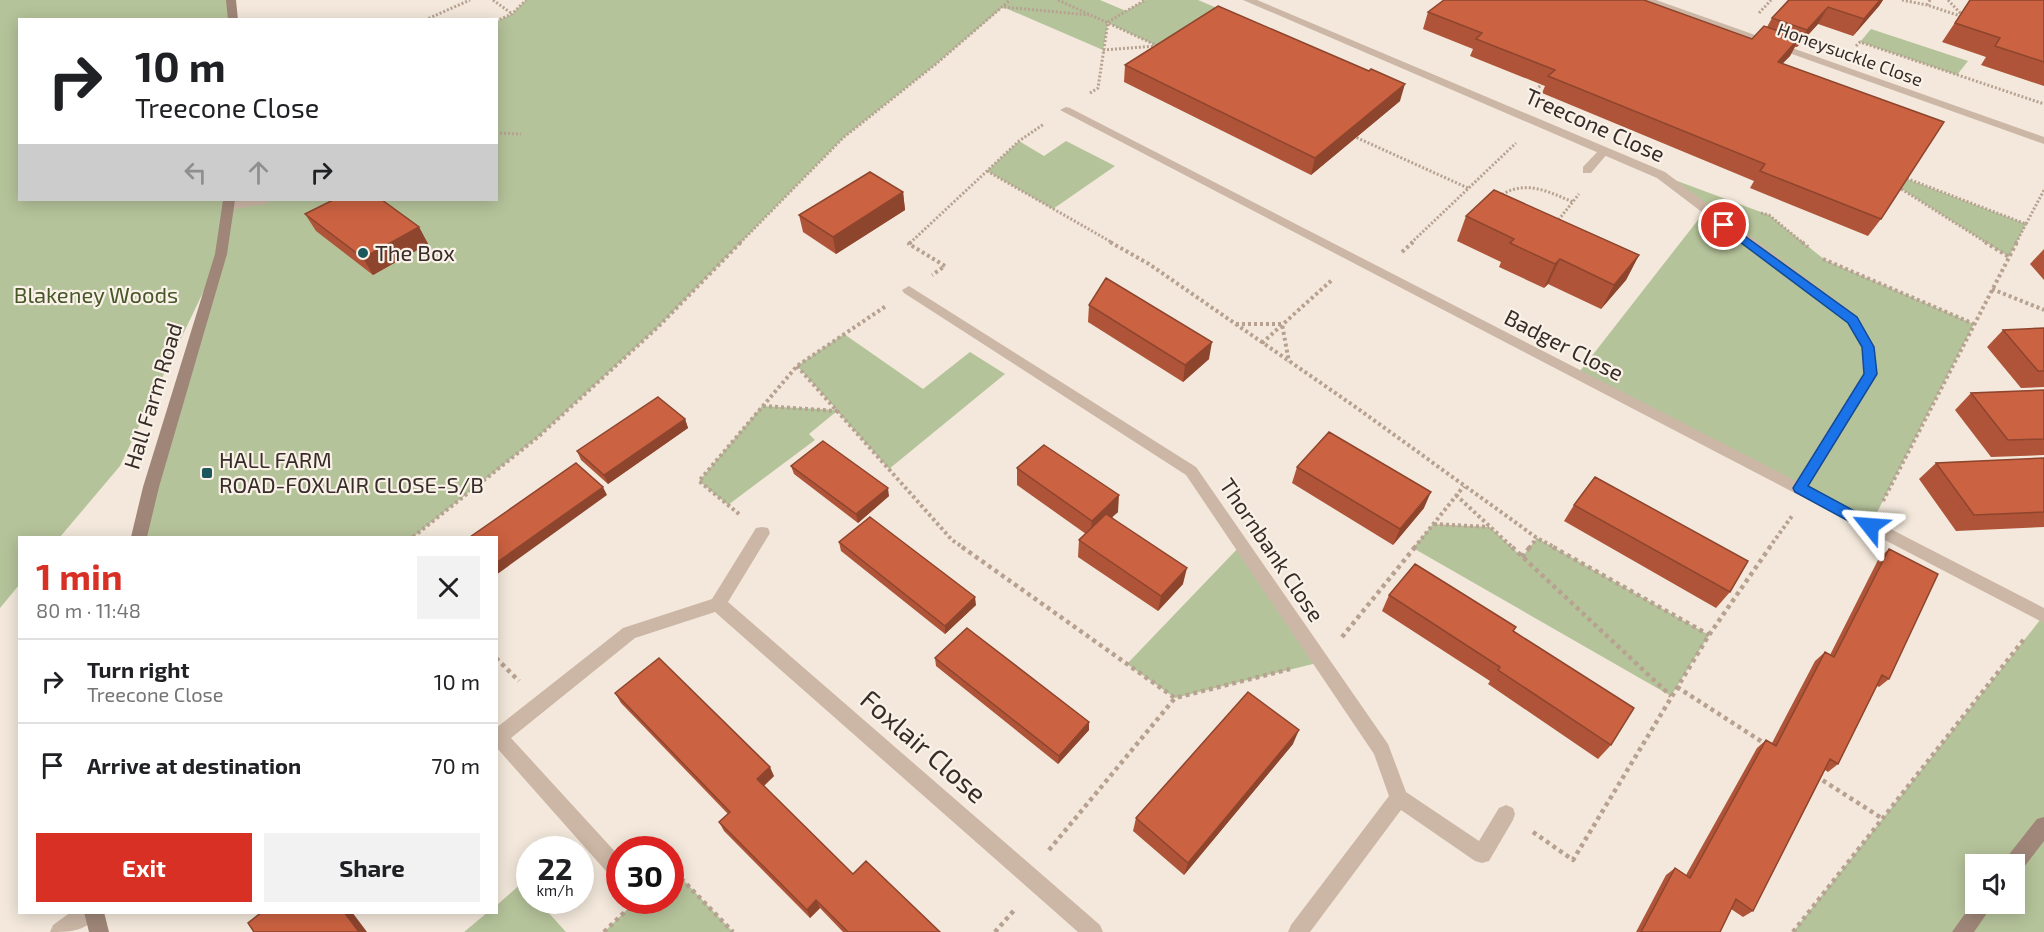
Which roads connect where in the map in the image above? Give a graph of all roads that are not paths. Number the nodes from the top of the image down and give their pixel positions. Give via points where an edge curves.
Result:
1 (231, 0) edge
2 (1248, 0) edge
3 (1646, 0) edge
4 (233, 18) edge
5 (1066, 110) dead end
6 (2044, 141) edge
7 (1604, 150) junction
8 (1587, 170) dead end
9 (246, 201) edge
10 (228, 202) edge
11 (909, 290) dead end
12 (1804, 491) junction
13 (762, 533) dead end
14 (139, 536) edge
15 (718, 604) junction
16 (2044, 616) edge
17 (1399, 798) junction
18 (1506, 814) road end
19 (2044, 826) edge
20 (2022, 854) edge
21 (606, 857) edge
22 (85, 914) edge
23 (94, 914) edge
24 (1976, 914) edge
25 (60, 932) edge
26 (99, 932) edge
27 (1093, 932) edge
28 (1298, 932) edge
29 (1962, 932) edge

1 - 4 street
2 - 7 street, Treecone Close
3 - 6 street, Honeysuckle Close
5 - 12 street, Badger Close
7 - 8 street
7 - 12 street, Treecone Close via 1661,175 1853,320 1868,347 1870,374
9 - 10 street
10 - 14 street, Hall Farm Road via 221,254
11 - 17 street, Thornbank Close via 1191,471 1382,750
12 - 16 street, Badger Close
13 - 15 street
15 - 21 street via 629,633 499,737
15 - 27 street, Foxlair Close
17 - 18 street via 1482,854
17 - 28 street
19 - 20 street
22 - 25 street
23 - 26 street
24 - 29 street

